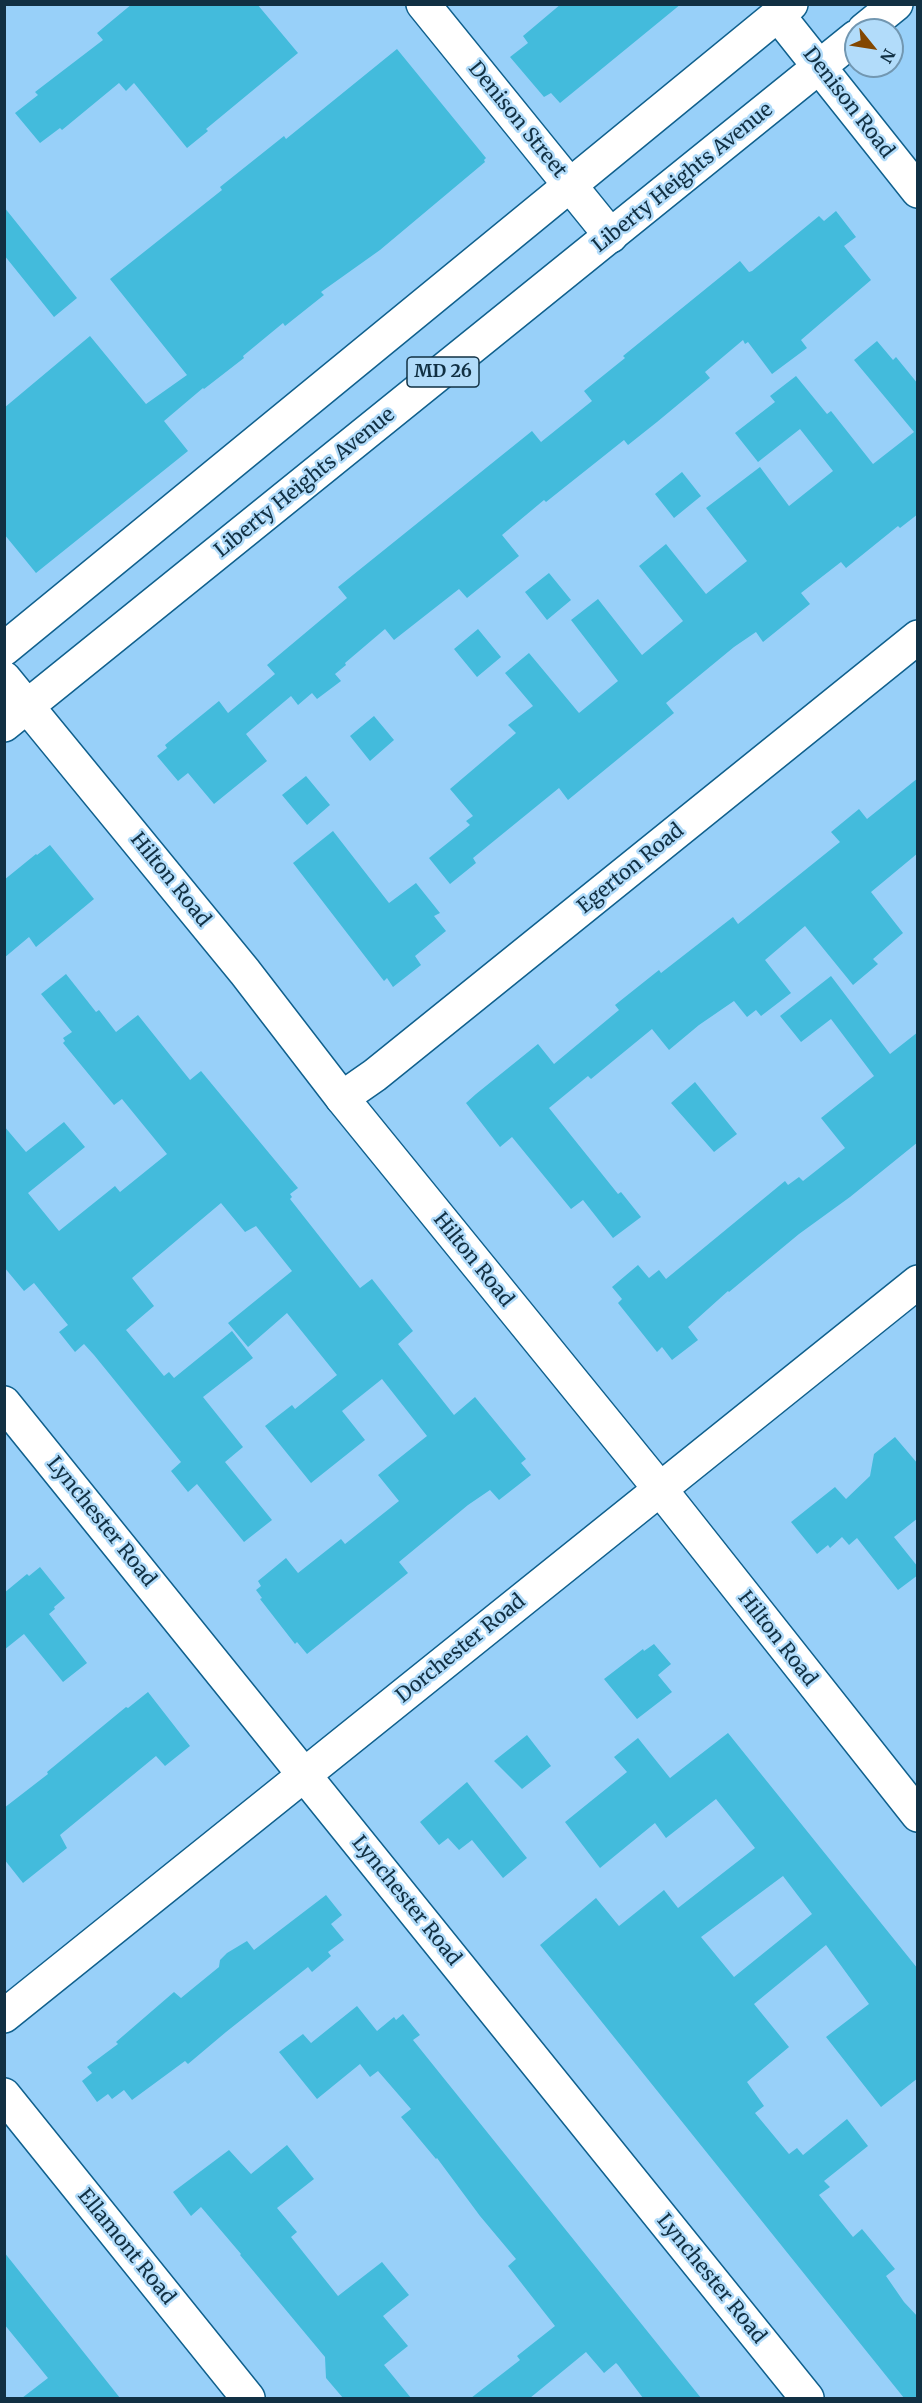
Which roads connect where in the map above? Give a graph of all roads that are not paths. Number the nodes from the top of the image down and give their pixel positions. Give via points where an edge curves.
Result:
1 (423, 4) edge
2 (896, 4) edge
3 (785, 10) edge
4 (879, 18) edge
5 (844, 47) edge
6 (819, 67) junction
7 (570, 185) junction
8 (918, 191) edge
9 (611, 237) junction
10 (918, 637) edge
11 (4, 649) edge
12 (4, 678) edge
13 (16, 716) edge
14 (342, 1098) junction
15 (918, 1282) edge
16 (4, 1403) edge
17 (660, 1489) junction
18 (304, 1775) junction
19 (918, 1815) edge
20 (4, 2016) edge
21 (4, 2095) edge
22 (248, 2398) edge
23 (807, 2398) edge

1 - 7 street, Denison Street
2 - 4 street
3 - 6 street, Denison Road
3 - 7 street, MD 26
5 - 6 street, Liberty Heights Avenue / MD 26
6 - 8 street, Denison Road
6 - 9 street, Liberty Heights Avenue / MD 26
7 - 9 street, Denison Street
7 - 11 street, MD 26
9 - 13 street, Liberty Heights Avenue / MD 26
10 - 14 street, Egerton Road via 375,1076
12 - 13 street, Hilton Road
13 - 14 street, Hilton Road via 245,972
14 - 17 street, Hilton Road
15 - 17 street, Dorchester Road
16 - 18 street, Lynchester Road
17 - 18 street, Dorchester Road
17 - 19 street, Hilton Road
18 - 20 street, Dorchester Road
18 - 23 street, Lynchester Road
21 - 22 street, Ellamont Road

